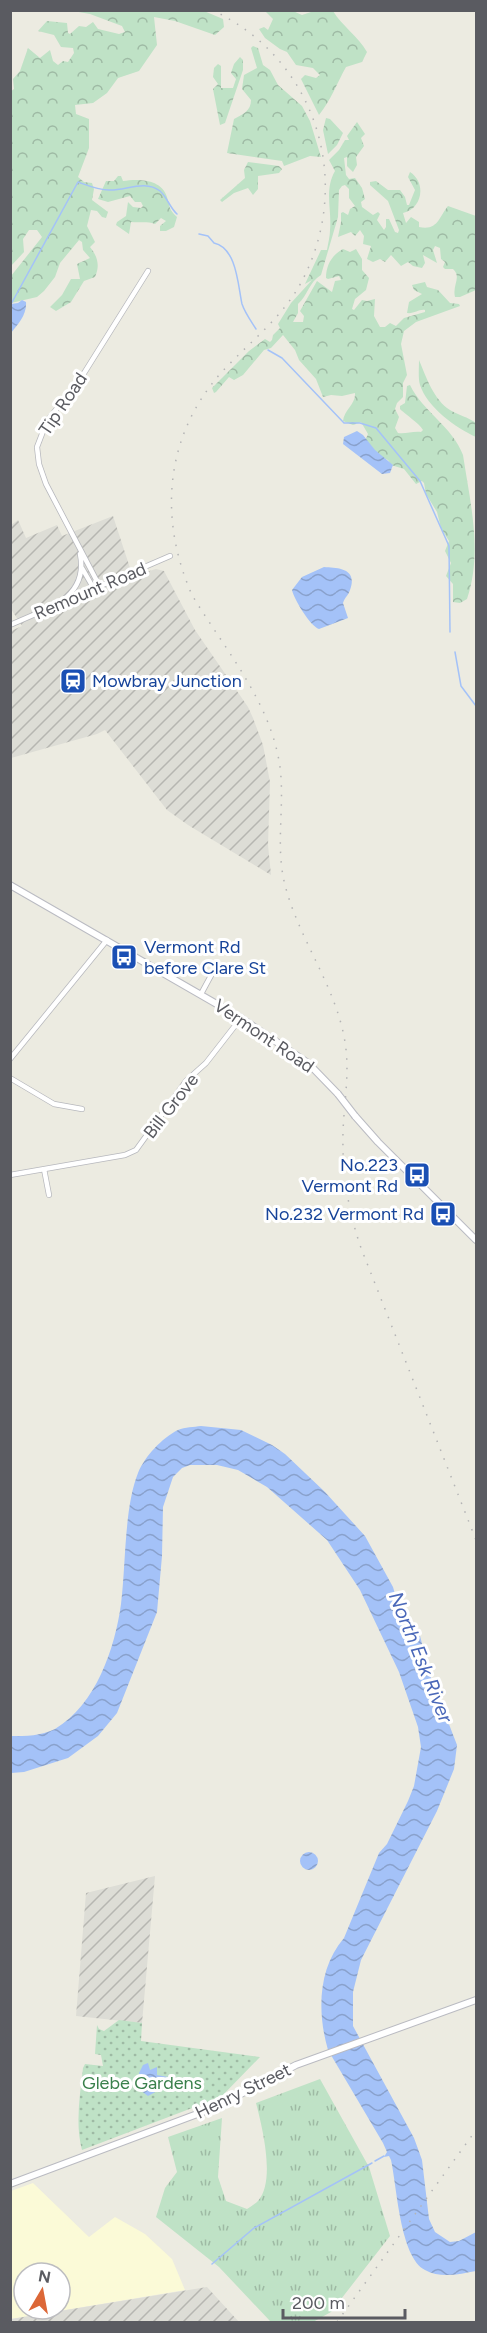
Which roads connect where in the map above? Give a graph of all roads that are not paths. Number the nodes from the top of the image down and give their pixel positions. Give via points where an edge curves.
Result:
1 (148, 271) dead end
2 (78, 545) junction
3 (170, 556) dead end
4 (89, 567) junction
5 (83, 569) junction
6 (100, 586) junction
7 (94, 589) junction
8 (58, 605) junction
9 (10, 625) edge
10 (10, 885) edge
11 (107, 940) junction
12 (214, 970) dead end
13 (201, 994) junction
14 (241, 1018) junction
15 (10, 1059) edge
16 (10, 1078) edge
17 (82, 1109) dead end
18 (44, 1169) junction
19 (10, 1175) edge
20 (49, 1195) dead end
21 (477, 1240) edge
22 (477, 2000) edge
23 (10, 2184) edge

1 - 2 street, Tip Road via 86,371 47,421 38,441 41,471
2 - 4 street, Tip Road
2 - 5 street, Tip Road
3 - 6 street, Remount Road
4 - 5 street
4 - 6 street, Tip Road
5 - 7 street, Tip Road
5 - 8 street via 75,588
6 - 7 street, Remount Road
7 - 8 street, Remount Road
8 - 9 street, Remount Road
10 - 11 street, Vermont Road
11 - 13 street, Vermont Road
11 - 15 street
12 - 13 street
13 - 14 street, Vermont Road
14 - 18 street, Bill Grove via 179,1090 136,1150
14 - 21 street, Vermont Road, bridge via 308,1063 378,1142
16 - 17 street via 54,1104
18 - 19 street, Bill Grove
18 - 20 street
22 - 23 street, Henry Street via 307,2061 216,2108

